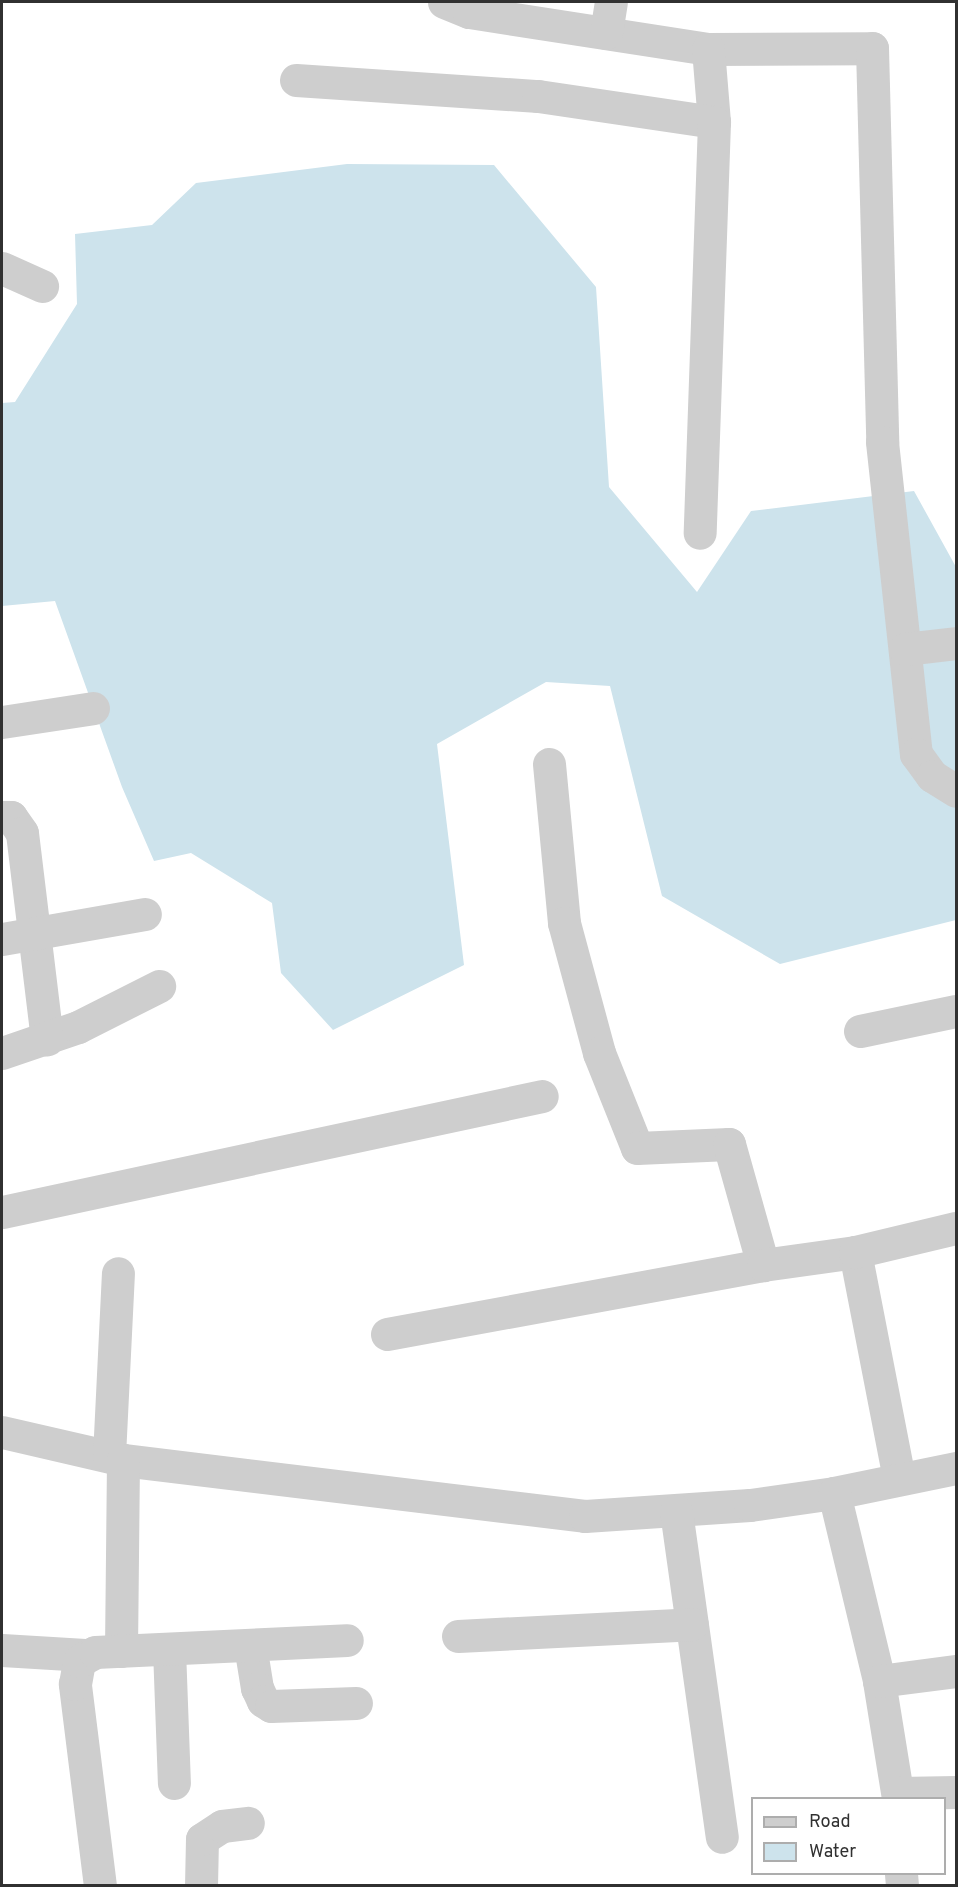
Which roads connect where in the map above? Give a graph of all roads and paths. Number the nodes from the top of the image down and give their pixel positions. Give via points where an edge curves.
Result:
1 (444, 2) edge
2 (611, 2) edge
3 (606, 33) junction
4 (708, 49) junction
5 (296, 81) dead end
6 (714, 122) junction
7 (2, 268) edge
8 (42, 286) dead end
9 (700, 533) dead end
10 (957, 643) edge
11 (905, 649) junction
12 (93, 708) dead end
13 (2, 723) edge
14 (549, 764) dead end
15 (957, 791) edge
16 (2, 817) edge
17 (146, 914) dead end
18 (34, 934) junction
19 (2, 939) edge
20 (159, 986) dead end
21 (957, 1011) edge
22 (860, 1031) dead end
23 (47, 1039) junction
24 (2, 1053) edge
25 (542, 1096) dead end
26 (2, 1212) edge
27 (957, 1228) edge
28 (855, 1252) junction
29 (763, 1265) junction
30 (118, 1273) dead end
31 (387, 1334) dead end
32 (2, 1432) edge
33 (116, 1458) junction
34 (957, 1468) edge
35 (899, 1478) junction
36 (834, 1493) junction
37 (676, 1511) junction
38 (692, 1624) junction
39 (458, 1636) dead end
40 (347, 1640) dead end
41 (250, 1644) junction
42 (169, 1649) junction
43 (2, 1650) edge
44 (121, 1651) junction
45 (85, 1655) junction
46 (957, 1671) edge
47 (879, 1681) junction
48 (356, 1703) dead end
49 (174, 1784) dead end
50 (957, 1792) edge
51 (898, 1796) edge
52 (248, 1823) dead end
53 (722, 1837) dead end
54 (100, 1886) edge
55 (201, 1886) edge

1 - 3 street via 469,12
2 - 3 street
3 - 4 street
4 - 6 street
4 - 11 street via 872,48 882,442
5 - 6 street via 538,96
6 - 9 street
7 - 8 street
10 - 11 street
11 - 15 street via 916,754 932,776
12 - 13 street
14 - 29 street via 564,923 599,1053 637,1148 729,1144
16 - 18 street via 11,817 22,833
17 - 18 street
18 - 19 street
18 - 23 street
20 - 23 street
21 - 22 street
23 - 24 street
25 - 26 street
27 - 28 street
28 - 29 street
28 - 35 street
29 - 31 street
30 - 33 street
32 - 33 street
33 - 37 street via 585,1516
33 - 44 street
34 - 35 street
35 - 36 street
36 - 37 street
36 - 47 street
37 - 38 street
38 - 39 street
38 - 53 street
40 - 41 street
41 - 42 street
41 - 48 street via 257,1688 263,1701 271,1706
42 - 44 street
42 - 49 street
43 - 45 street
44 - 45 street
45 - 54 street via 79,1661 75,1684
46 - 47 street
47 - 51 street
50 - 51 street
52 - 55 street via 222,1826 202,1839

